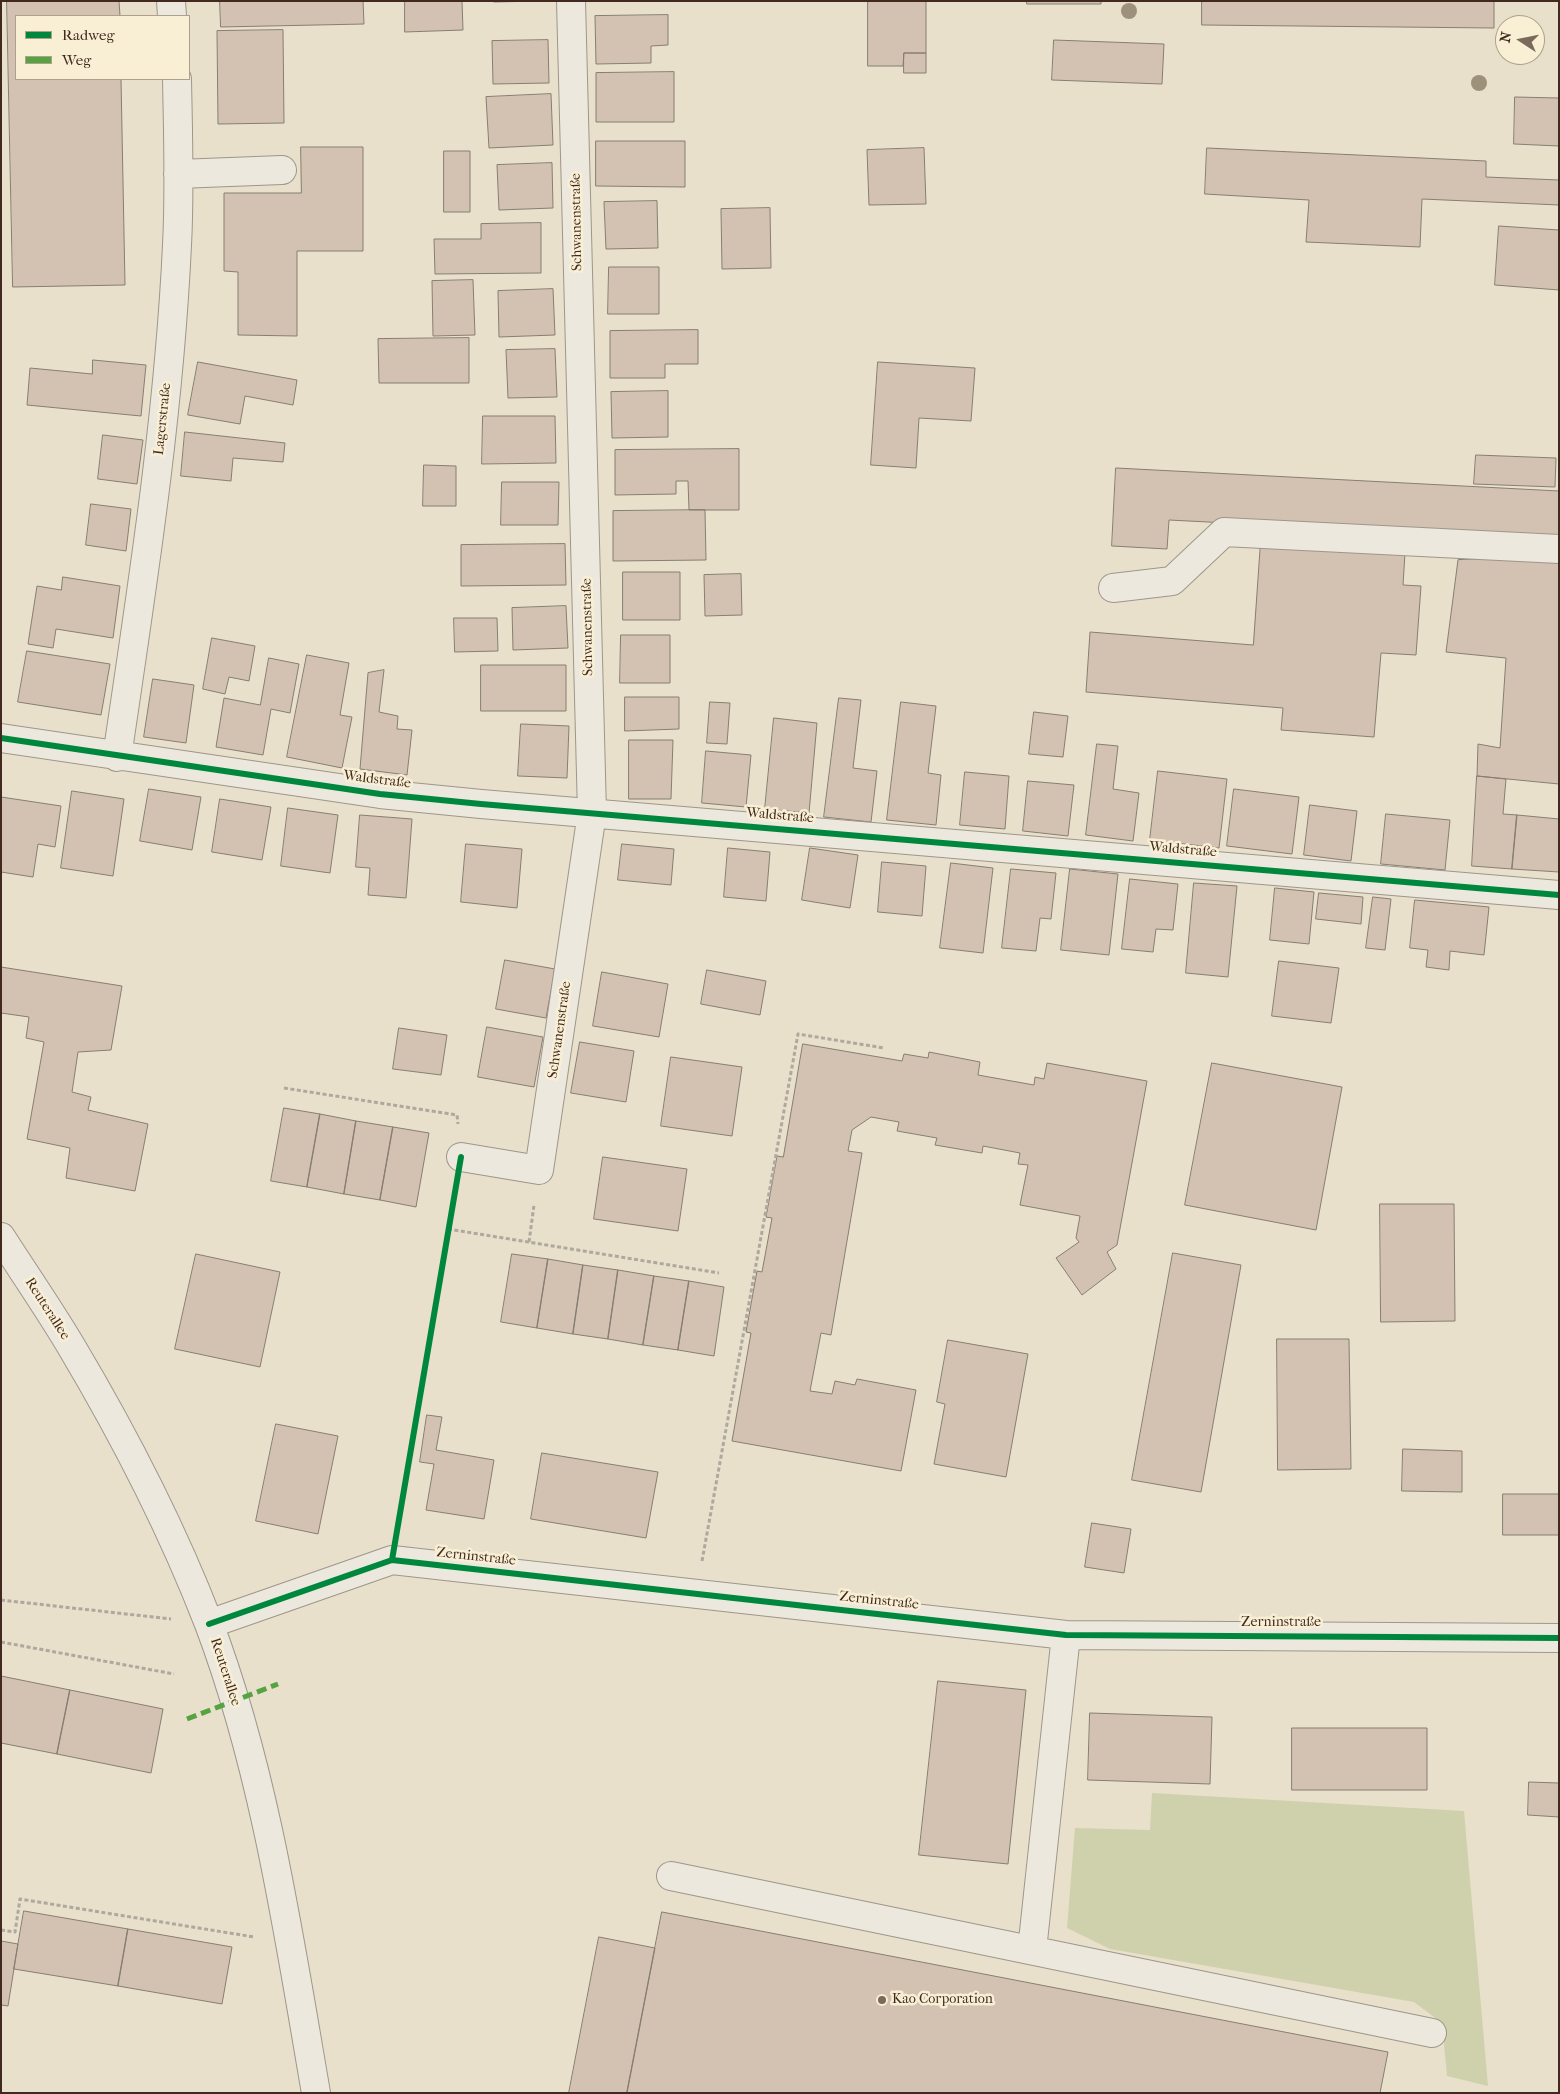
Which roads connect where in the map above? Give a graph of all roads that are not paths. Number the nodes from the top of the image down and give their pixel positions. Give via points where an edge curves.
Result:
1 (171, 1) edge
2 (571, 1) edge
3 (172, 15) edge
4 (176, 80) edge
5 (282, 170) dead end
6 (178, 174) junction
7 (1559, 548) edge
8 (1113, 588) dead end
9 (1, 738) edge
10 (117, 756) junction
11 (592, 813) junction
12 (1559, 895) edge
13 (461, 1157) road end
14 (1, 1237) edge
15 (209, 1624) junction
16 (1066, 1636) junction
17 (1559, 1638) edge
18 (671, 1876) dead end
19 (1032, 1950) junction
20 (1432, 2033) dead end
21 (316, 2093) edge

1 - 3 street
2 - 11 street, Schwanenstraße
4 - 6 street, Lagerstraße
5 - 6 street
6 - 10 street, Lagerstraße via 168,384
7 - 8 street via 1224,532 1172,581
9 - 10 street, Waldstraße
10 - 11 street, Waldstraße via 380,794
11 - 12 street, Waldstraße
11 - 13 street, Schwanenstraße via 539,1170
14 - 15 street, Reuterallee via 71,1346 161,1512
15 - 16 street, Zerninstraße via 392,1560
15 - 21 street, Reuterallee via 247,1741 290,1944
16 - 17 street, Zerninstraße
16 - 19 street
18 - 19 street
19 - 20 street

